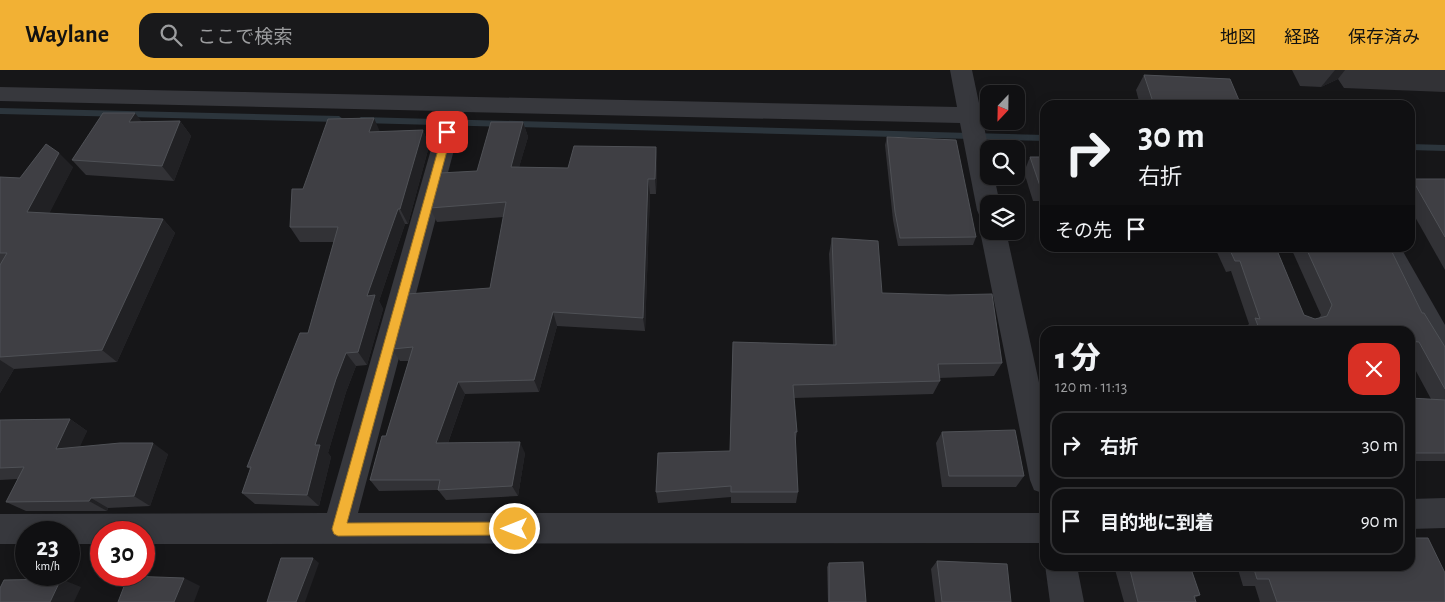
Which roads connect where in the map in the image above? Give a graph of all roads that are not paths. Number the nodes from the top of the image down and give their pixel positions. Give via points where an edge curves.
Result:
1 (960, 70) edge
2 (0, 94) edge
3 (452, 117) junction
4 (972, 129) junction
5 (986, 195) edge
6 (995, 240) edge
7 (1390, 252) edge
8 (1445, 351) edge
9 (1040, 456) edge
10 (1445, 513) edge
11 (1415, 514) edge
12 (1040, 528) edge
13 (0, 529) edge
14 (338, 529) junction
15 (1062, 571) edge
16 (1067, 602) edge

1 - 4 street
2 - 3 street
3 - 4 street
3 - 14 street
4 - 5 street
6 - 9 street
7 - 8 street
10 - 11 street
12 - 14 street
13 - 14 street
15 - 16 street

